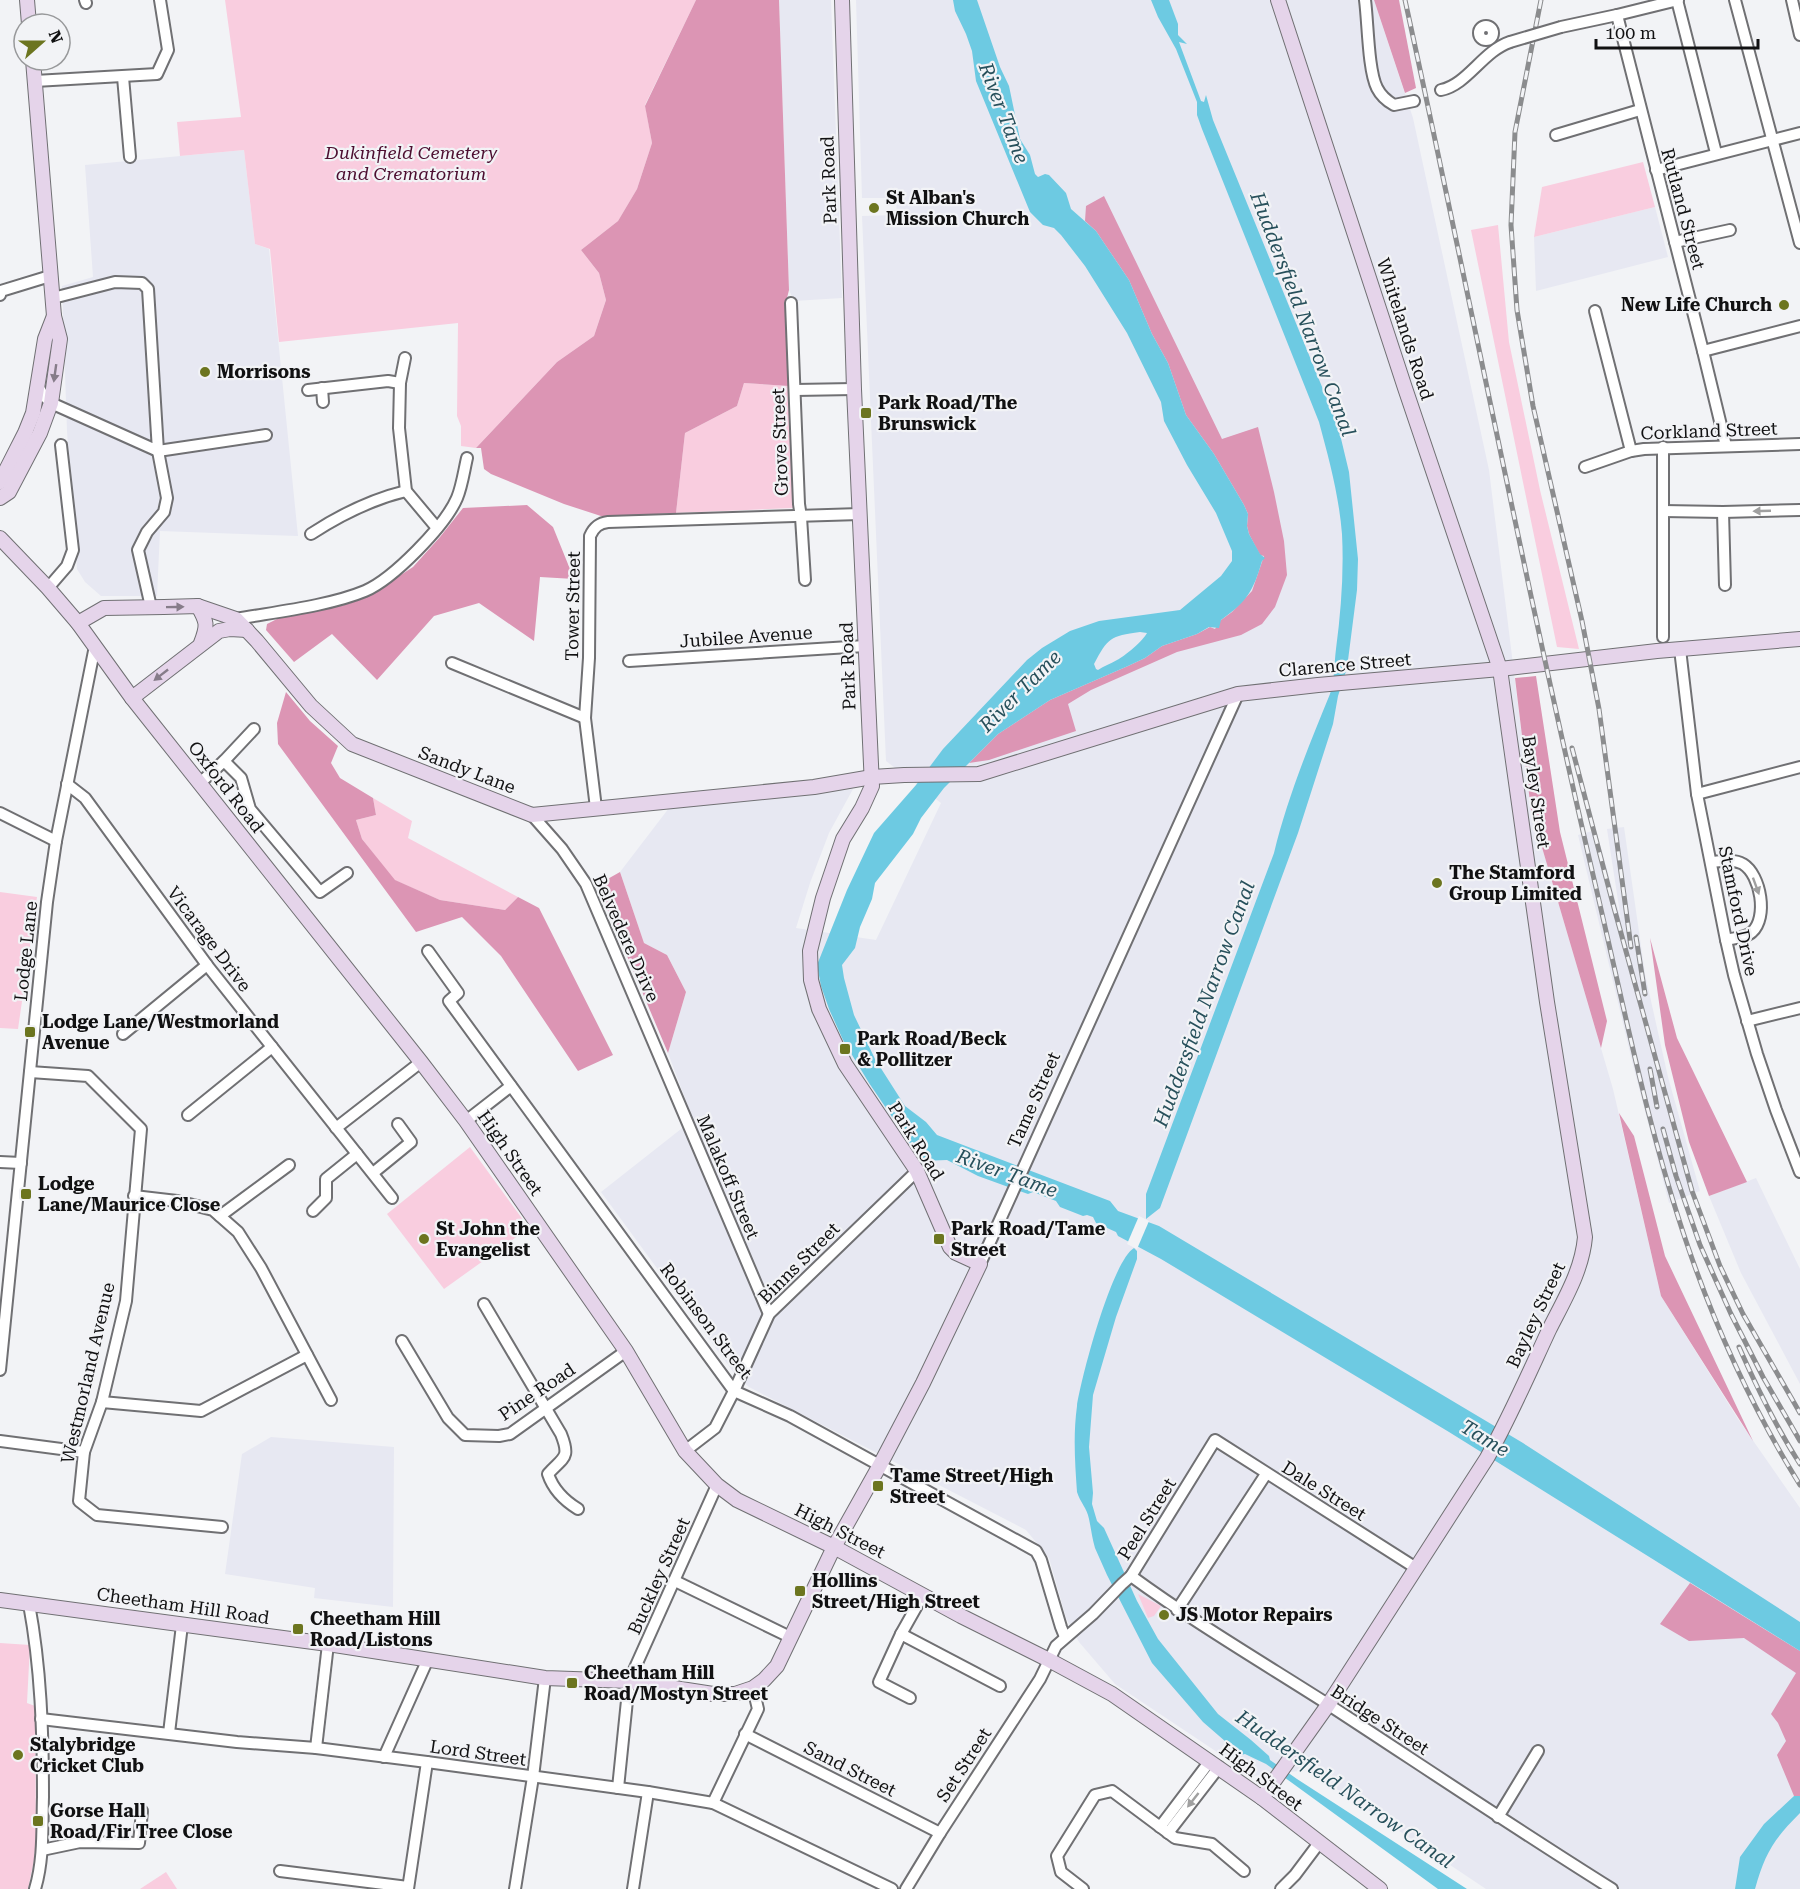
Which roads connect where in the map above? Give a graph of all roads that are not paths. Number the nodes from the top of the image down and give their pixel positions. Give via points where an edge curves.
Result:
1 (160, 0) edge
2 (842, 0) edge
3 (1278, 0) edge
4 (1365, 0) edge
5 (1677, 0) edge
6 (1735, 0) edge
7 (1792, 0) edge
8 (1617, 15) junction
9 (1800, 36) edge
10 (34, 72) edge
11 (123, 77) junction
12 (35, 81) junction
13 (1441, 90) dead end
14 (1414, 101) dead end
15 (1640, 110) junction
16 (1800, 133) edge
17 (1556, 135) dead end
18 (1773, 140) junction
19 (1716, 153) junction
20 (130, 157) dead end
21 (1656, 170) junction
22 (1730, 230) dead end
23 (1675, 242) junction
24 (1800, 243) edge
25 (50, 276) junction
26 (0, 295) edge
27 (53, 298) junction
28 (791, 303) dead end
29 (1595, 311) dead end
30 (54, 316) junction
31 (1800, 326) edge
32 (1703, 351) junction
33 (405, 358) dead end
34 (400, 383) junction
35 (38, 386) junction
36 (322, 388) junction
37 (854, 389) junction
38 (308, 390) dead end
39 (795, 390) junction
40 (323, 402) dead end
41 (51, 403) junction
42 (266, 435) dead end
43 (61, 444) dead end
44 (1800, 444) edge
45 (1726, 446) junction
46 (1663, 447) junction
47 (158, 451) junction
48 (1630, 451) junction
49 (467, 458) dead end
50 (1585, 467) dead end
51 (0, 482) edge
52 (406, 491) junction
53 (0, 498) edge
54 (1800, 510) edge
55 (1663, 511) junction
56 (1723, 512) junction
57 (860, 514) junction
58 (801, 517) junction
59 (437, 528) junction
60 (312, 534) dead end
61 (0, 538) edge
62 (805, 580) dead end
63 (1725, 585) dead end
64 (48, 588) junction
65 (198, 606) junction
66 (152, 607) junction
67 (236, 619) junction
68 (78, 623) junction
69 (247, 630) junction
70 (1663, 637) dead end
71 (1800, 639) edge
72 (201, 644) junction
73 (95, 646) junction
74 (865, 646) junction
75 (1680, 649) junction
76 (629, 661) dead end
77 (452, 663) dead end
78 (1500, 669) junction
79 (1238, 694) junction
80 (132, 698) junction
81 (585, 718) junction
82 (254, 729) dead end
83 (224, 761) junction
84 (1800, 767) edge
85 (904, 775) joint
86 (872, 777) junction
87 (200, 783) junction
88 (67, 784) junction
89 (1697, 794) junction
90 (596, 808) junction
91 (0, 813) edge
92 (532, 815) junction
93 (56, 841) junction
94 (1711, 862) junction
95 (347, 873) dead end
96 (1725, 940) junction
97 (428, 951) dead end
98 (207, 965) junction
99 (1800, 1008) edge
100 (1747, 1021) junction
101 (123, 1034) dead end
102 (272, 1047) junction
103 (657, 1052) joint
104 (421, 1062) junction
105 (30, 1072) junction
106 (511, 1086) junction
107 (188, 1115) dead end
108 (466, 1121) junction
109 (398, 1124) dead end
110 (336, 1128) junction
111 (357, 1154) junction
112 (0, 1162) edge
113 (21, 1163) junction
114 (289, 1165) dead end
115 (917, 1171) junction
116 (1800, 1172) edge
117 (373, 1173) junction
118 (134, 1196) junction
119 (393, 1198) dead end
120 (313, 1211) dead end
121 (220, 1216) junction
122 (980, 1264) junction
123 (484, 1304) dead end
124 (769, 1314) junction
125 (402, 1341) dead end
126 (1, 1347) edge
127 (626, 1351) junction
128 (307, 1355) junction
129 (0, 1370) edge
130 (734, 1391) junction
131 (331, 1400) dead end
132 (102, 1402) junction
133 (547, 1408) junction
134 (1215, 1440) joint
135 (0, 1441) edge
136 (685, 1451) junction
137 (84, 1452) junction
138 (880, 1466) junction
139 (1266, 1473) junction
140 (717, 1485) junction
141 (578, 1509) dead end
142 (222, 1527) dead end
143 (834, 1547) junction
144 (1416, 1568) junction
145 (1131, 1576) junction
146 (675, 1581) junction
147 (923, 1595) junction
148 (0, 1600) edge
149 (29, 1604) junction
150 (1177, 1610) junction
151 (182, 1625) junction
152 (901, 1634) junction
153 (790, 1637) junction
154 (1065, 1637) junction
155 (328, 1644) junction
156 (428, 1659) junction
157 (1049, 1660) junction
158 (545, 1678) junction
159 (629, 1681) junction
160 (1000, 1686) dead end
161 (753, 1688) junction
162 (910, 1698) dead end
163 (1328, 1705) junction
164 (41, 1719) junction
165 (169, 1733) junction
166 (745, 1734) junction
167 (316, 1748) junction
168 (1538, 1751) dead end
169 (384, 1757) junction
170 (427, 1762) junction
171 (1214, 1764) junction
172 (533, 1777) junction
173 (618, 1788) junction
174 (648, 1792) junction
175 (1263, 1798) junction
176 (713, 1803) junction
177 (142, 1811) dead end
178 (1498, 1817) junction
179 (1164, 1830) junction
180 (940, 1833) junction
181 (1319, 1843) junction
182 (42, 1850) junction
183 (280, 1871) dead end
184 (1244, 1871) dead end
185 (408, 1888) edge
186 (35, 1889) edge
187 (515, 1889) edge
188 (633, 1889) edge
189 (892, 1889) edge
190 (906, 1889) edge
191 (1083, 1889) edge
192 (1281, 1889) edge
193 (1380, 1889) edge
194 (1612, 1889) edge

1 - 11 street via 168,50 158,75
2 - 37 main road, Park Road
3 - 78 main road, Whitelands Road
4 - 14 street via 1378,91 1394,105
5 - 8 street
5 - 19 street
6 - 18 street
7 - 9 street
8 - 13 street, bridge via 1494,43 1452,88
8 - 15 street, Rutland Street
10 - 12 main road
11 - 12 street
11 - 20 street
12 - 25 main road
15 - 17 street
15 - 21 street, Rutland Street
16 - 18 street
18 - 19 street
18 - 24 street
19 - 21 street
21 - 23 street, Rutland Street
22 - 23 street
23 - 32 street, Rutland Street
25 - 26 street via 2,291
25 - 27 main road
27 - 30 main road
27 - 47 street via 115,282 142,283 147,290
28 - 39 street, Grove Street
29 - 48 street
30 - 35 main road via 45,339
30 -> 41 main road via 60,339
31 - 32 street
32 - 45 street, Rutland Street
33 - 34 street
34 - 36 street
34 - 52 street via 399,436
35 - 41 street
35 - 51 main road via 25,434
36 - 38 street
36 - 40 street
37 - 39 street
37 - 57 main road, Park Road
39 - 58 street, Grove Street
41 - 47 street
41 - 53 main road via 9,492
42 - 47 street
43 - 64 street via 72,550 67,566
44 - 45 street, Corkland Street
45 - 46 street, Corkland Street
46 - 48 street, Corkland Street
46 - 55 street
47 - 66 street via 167,498 164,512 138,550
48 - 50 street, Corkland Street
49 - 59 street via 457,498
52 - 59 street
52 - 60 street via 333,519
54 -> 56 street
55 - 56 street
55 - 70 street
56 - 63 street
57 - 58 street, Tower Street
57 - 74 main road, Park Road
58 - 62 street, Grove Street
58 - 81 street, Tower Street via 599,524 590,536
59 - 67 street via 404,564 366,591 325,603
61 - 64 main road, Oxford Road
64 - 68 main road, Oxford Road
66 -> 65 main road, Sandy Lane
65 - 67 main road, Sandy Lane
65 - 72 main road via 207,628
66 - 68 main road, Sandy Lane via 104,609
67 - 69 main road, Sandy Lane
68 - 73 main road, Oxford Road
69 - 72 main road via 219,631
69 - 92 main road, Sandy Lane via 311,706 352,744
71 - 75 main road, Clarence Street
72 -> 80 main road
73 - 80 main road, Oxford Road
73 - 88 street, Lodge Lane
74 - 76 street, Jubilee Avenue
74 - 86 main road, Park Road
75 - 78 main road, Clarence Street
75 - 89 street, Stamford Drive
77 - 81 street
78 - 79 main road, Clarence Street
78 - 144 main road, Bayley Street via 1585,1237 1574,1281 1505,1426
79 - 85 main road, Clarence Street via 979,774
79 - 122 street, Tame Street
80 - 87 main road, Oxford Road
81 - 90 street, Tower Street
82 - 83 street
83 - 87 street
83 - 95 street via 241,778 250,809 320,892
84 - 89 street
85 - 86 main road, Sandy Lane
86 - 90 main road, Sandy Lane via 814,787
86 - 115 main road, Park Road via 870,793 843,839 836,860 812,941 809,969 819,1009 845,1064
87 - 104 main road, Oxford Road
88 - 93 street, Lodge Lane
88 - 98 street, Vicarage Drive via 86,798
89 - 94 street, Stamford Drive
90 - 92 main road, Sandy Lane
91 - 93 street
92 - 103 street, Belvedere Drive via 586,884
93 - 105 street, Lodge Lane
94 - 96 street, Stamford Drive
94 -> 96 street via 1746,865 1759,891 1761,915 1757,926 1750,934
96 - 100 street, Stamford Drive
97 - 106 street, Robinson Street via 458,993 449,1001
98 - 101 street
98 - 102 street, Vicarage Drive
99 - 100 street
100 - 116 street, Stamford Drive
102 - 107 street
102 - 110 street, Vicarage Drive
103 - 124 street, Malakoff Street
104 - 108 main road, High Street
104 - 110 street
105 - 113 street, Lodge Lane
105 - 118 street, Westmorland Avenue via 88,1076 141,1130
106 - 108 street
106 - 130 street, Robinson Street
108 - 127 main road, High Street
109 - 117 street via 411,1142
110 - 111 street, Vicarage Drive
111 - 117 street, Vicarage Drive
111 - 120 street via 326,1179 326,1198
112 - 113 street
113 - 126 street, Lodge Lane
114 - 121 street
115 - 122 main road, Park Road via 950,1247
115 - 124 street, Binns Street
117 - 119 street, Vicarage Drive
118 - 121 street via 177,1201 213,1210
118 - 132 street, Westmorland Avenue via 126,1301
121 - 128 street via 238,1232 261,1268
122 - 138 main road, Tame Street
123 - 133 street
124 - 130 street, Binns Street
125 - 133 street, Pine Road via 448,1418 465,1435 510,1434
126 - 129 street, Lodge Lane
127 - 133 street, Pine Road
127 - 136 main road, High Street
128 - 131 street
128 - 132 street via 201,1411
130 - 136 street, Binns Street via 715,1428
130 - 138 street, Robinson Street via 790,1416
132 - 137 street, Westmorland Avenue
133 - 141 street via 567,1449 565,1457 548,1474 566,1501
134 - 139 street, Dale Street
134 - 145 street, Peel Street
135 - 137 street
136 - 140 main road, High Street
137 - 142 street, Westmorland Avenue via 79,1501 98,1515
138 - 143 main road, Tame Street
138 - 154 street, Robinson Street via 1036,1551
139 - 144 street, Dale Street
139 - 150 street
140 - 143 main road, High Street via 737,1500
140 - 146 street, Buckley Street
143 - 147 main road, High Street
143 - 153 main road, Tame Street
144 - 163 main road, Bayley Street
145 - 150 street, Bridge Street
145 - 154 street, Peel Street
146 - 153 street
146 - 159 street, Buckley Street
147 - 152 street
147 - 157 main road, High Street
148 - 149 main road, Cheetham Hill Road
149 - 151 main road, Cheetham Hill Road
149 - 164 street via 36,1638
150 - 163 street, Bridge Street
151 - 155 main road, Cheetham Hill Road
151 - 165 street
152 - 160 street
152 - 162 street via 879,1682
153 - 161 main road, Tame Street via 777,1666
154 - 157 street, Peel Street
155 - 156 main road, Cheetham Hill Road
155 - 167 street
156 - 158 main road, Cheetham Hill Road
156 - 169 street
157 - 171 main road, High Street via 1112,1694
157 - 180 street, Set Street
158 - 159 main road, Cheetham Hill Road
158 - 172 street
159 - 161 main road, Cheetham Hill Road via 713,1694 735,1694
159 - 173 street, Buckley Street
161 - 166 street via 758,1709
163 - 175 main road, Bayley Street
163 - 178 street, Bridge Street
164 - 165 street, Lord Street
164 - 182 street
165 - 167 street, Lord Street
166 - 176 street
166 - 180 street, Sand Street
167 - 169 street, Lord Street
168 - 178 street
169 - 170 street, Lord Street
170 - 172 street, Lord Street
170 - 185 street
171 - 175 main road, High Street
171 - 179 street
172 - 173 street, Lord Street
172 - 187 street
173 - 174 street, Lord Street
174 - 176 street, Lord Street
174 - 188 street
175 - 181 main road, High Street
176 - 189 street, Lord Street
177 - 182 street via 139,1844 80,1842
178 - 194 street, Bridge Street
179 - 184 street via 1174,1838 1212,1844
179 - 191 street via 1112,1791 1095,1795 1057,1856 1061,1872
180 - 190 street, Set Street
181 - 192 street
181 - 193 main road, High Street
182 - 186 street
183 - 185 street

